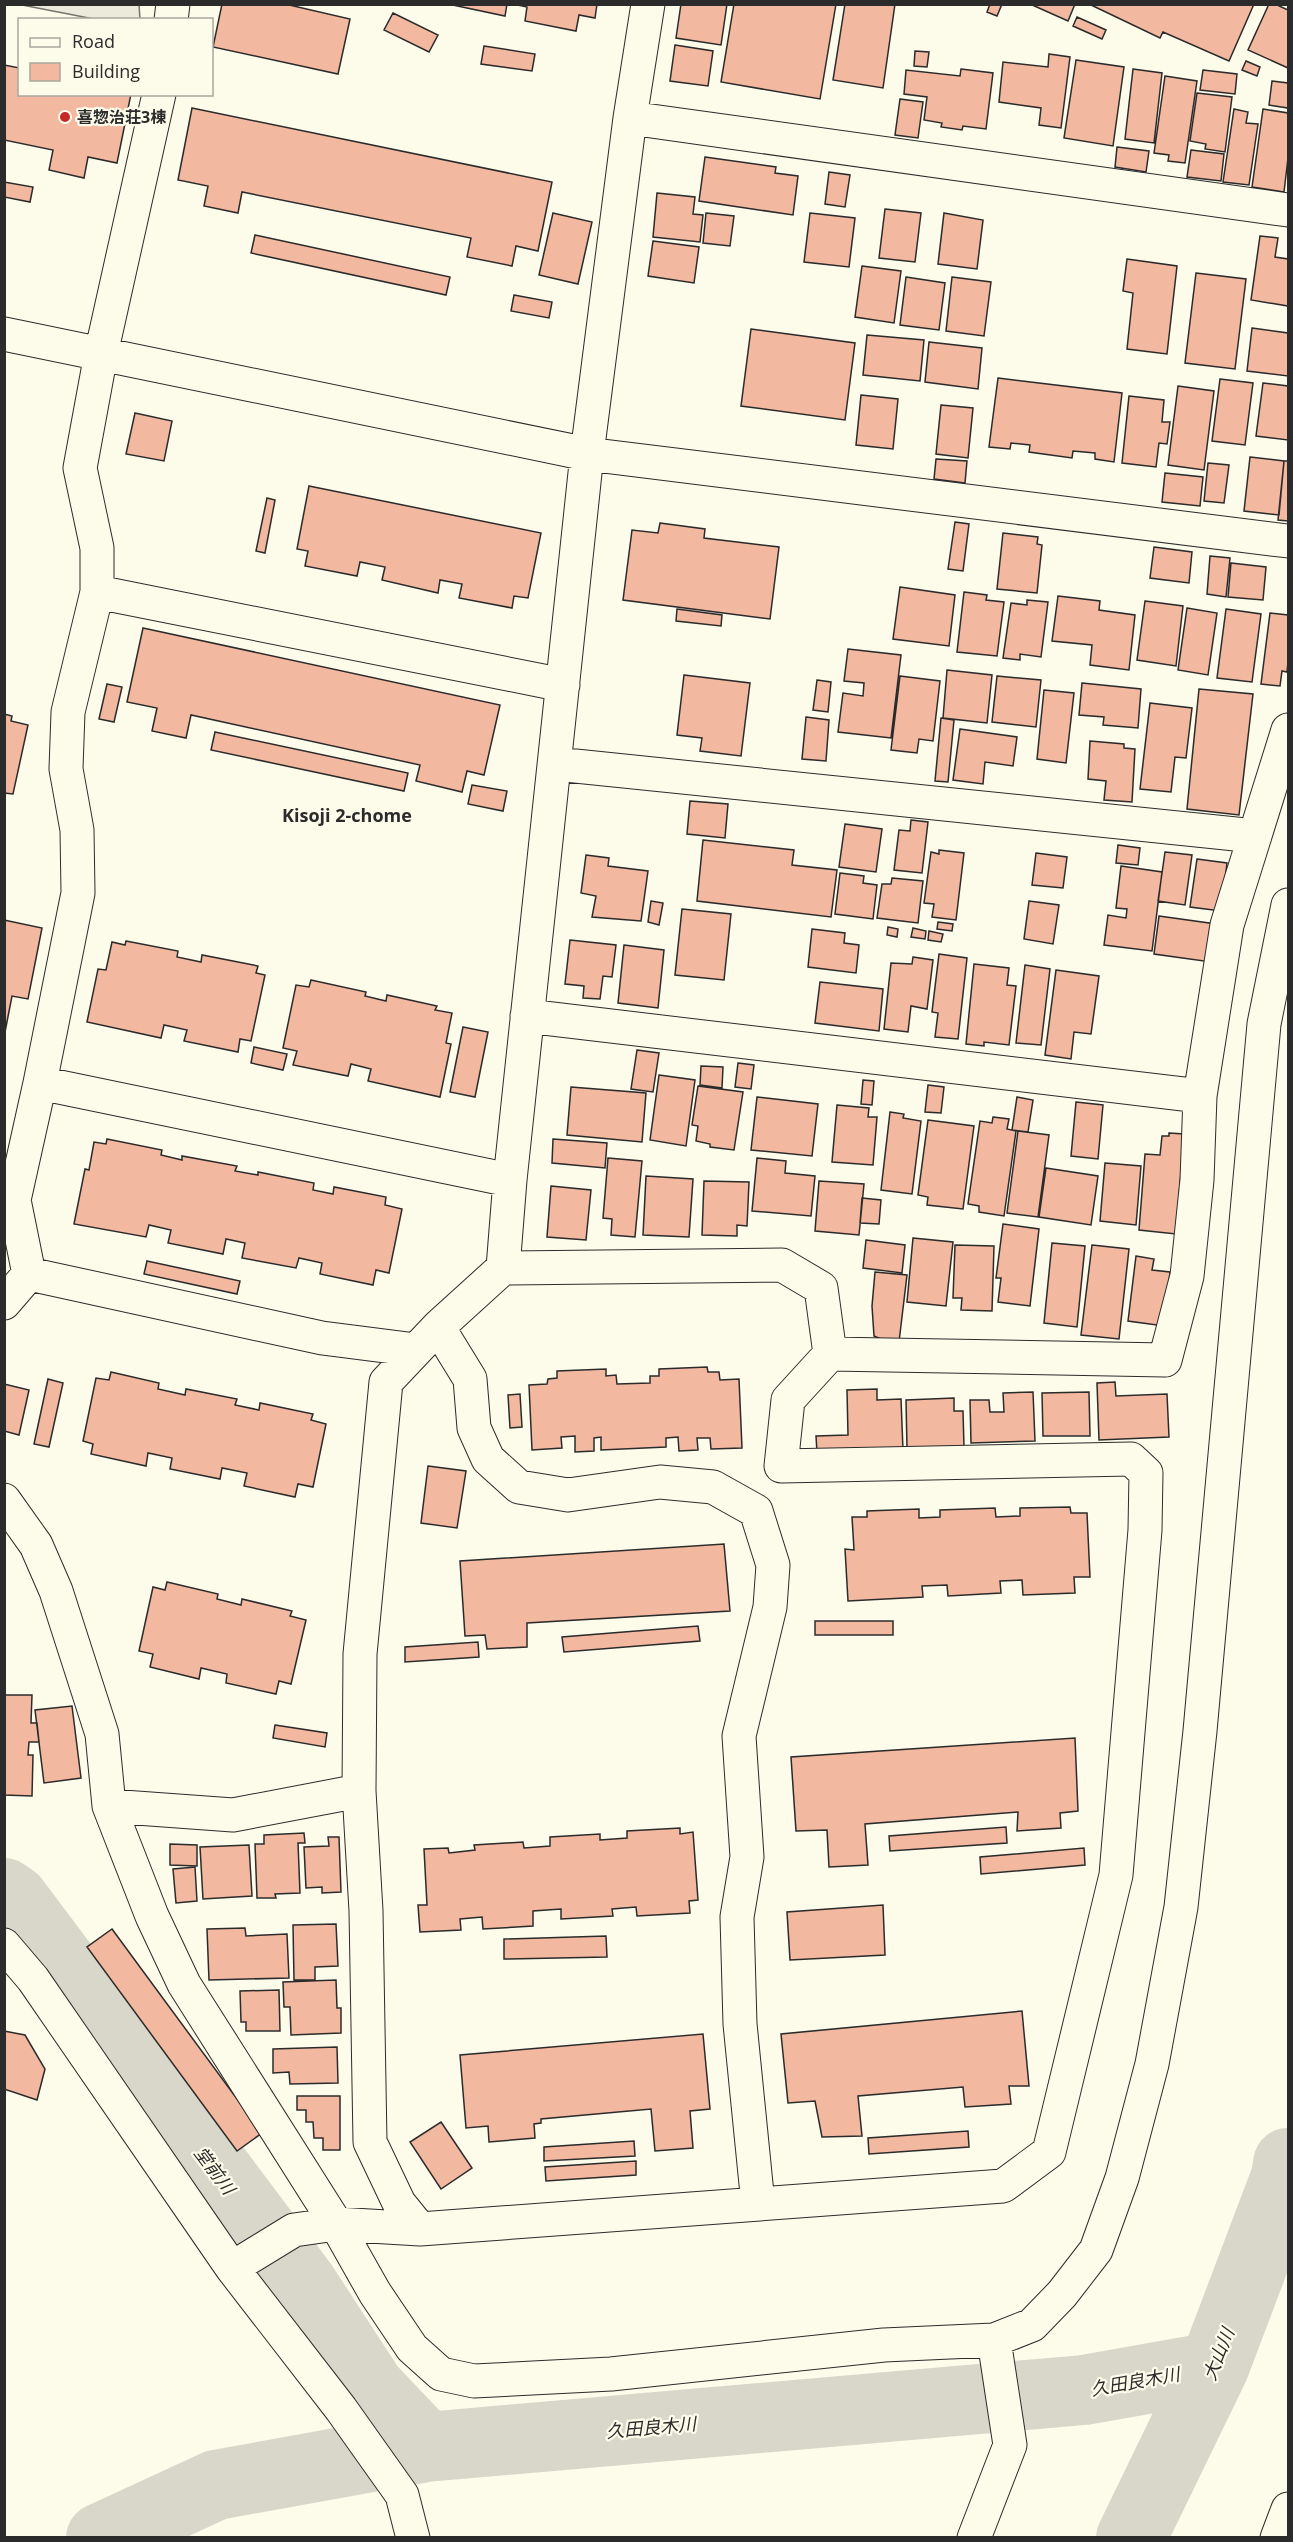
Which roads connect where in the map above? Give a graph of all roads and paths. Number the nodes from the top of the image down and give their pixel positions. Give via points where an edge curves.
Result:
1 (648, 4) edge
2 (159, 96) edge
3 (630, 118) junction
4 (1288, 210) edge
5 (4, 334) edge
6 (101, 354) junction
7 (587, 454) junction
8 (1288, 541) edge
9 (97, 592) junction
10 (563, 685) junction
11 (1288, 730) edge
12 (556, 764) junction
13 (1255, 836) junction
14 (1288, 905) edge
15 (528, 1016) junction
16 (40, 1083) junction
17 (1200, 1095) junction
18 (510, 1180) junction
19 (503, 1268) junction
20 (29, 1274) junction
21 (4, 1303) edge
22 (427, 1338) junction
23 (830, 1354) junction
24 (5, 1503) edge
25 (359, 1791) junction
26 (109, 1806) junction
27 (4, 1945) edge
28 (758, 2204) junction
29 (336, 2224) junction
30 (420, 2229) junction
31 (233, 2267) junction
32 (994, 2340) junction
33 (1288, 2509) edge
34 (976, 2534) edge
35 (413, 2538) edge
36 (1277, 2538) edge

1 - 3 street
2 - 6 street
3 - 4 street
3 - 7 street
5 - 6 street
6 - 7 street
6 - 9 street via 80,468 97,548
7 - 8 street
7 - 10 street
9 - 10 street
9 - 16 street via 69,712 66,769 77,830 78,893
10 - 12 street
11 - 13 street
12 - 13 street
12 - 15 street
13 - 17 street via 1227,925
14 - 32 street via 1264,1024 1181,1907 1152,2064 1122,2178 1096,2250 1032,2325
15 - 17 street
15 - 18 street
16 - 18 street
16 - 20 street via 14,1200
17 - 23 street via 1197,1180 1187,1276 1165,1360
18 - 19 street
19 - 22 street
19 - 23 street via 782,1265 821,1288
20 - 21 street
20 - 22 street via 322,1338
22 - 25 street via 386,1382 360,1654
22 - 28 street via 470,1379 474,1428 488,1459 519,1487 568,1495 660,1482 713,1487 756,1510 773,1565 770,1607 739,1736 747,1857 737,1917 740,2024
23 - 28 street via 788,1400 781,1466 1131,1459 1146,1473 1145,1530 1116,1875 1049,2152 1003,2186
24 - 26 street via 36,1545 56,1591 102,1734
25 - 26 street via 233,1815
25 - 30 street via 366,1911 370,2142 399,2202
26 - 29 street via 152,1916 184,1984
27 - 31 street via 33,1979
28 - 30 street
29 - 30 street
29 - 31 street via 294,2230
29 - 32 street via 412,2348 441,2374 474,2381 610,2374 884,2345
31 - 35 street via 402,2495
32 - 34 street via 1010,2445
33 - 36 street

